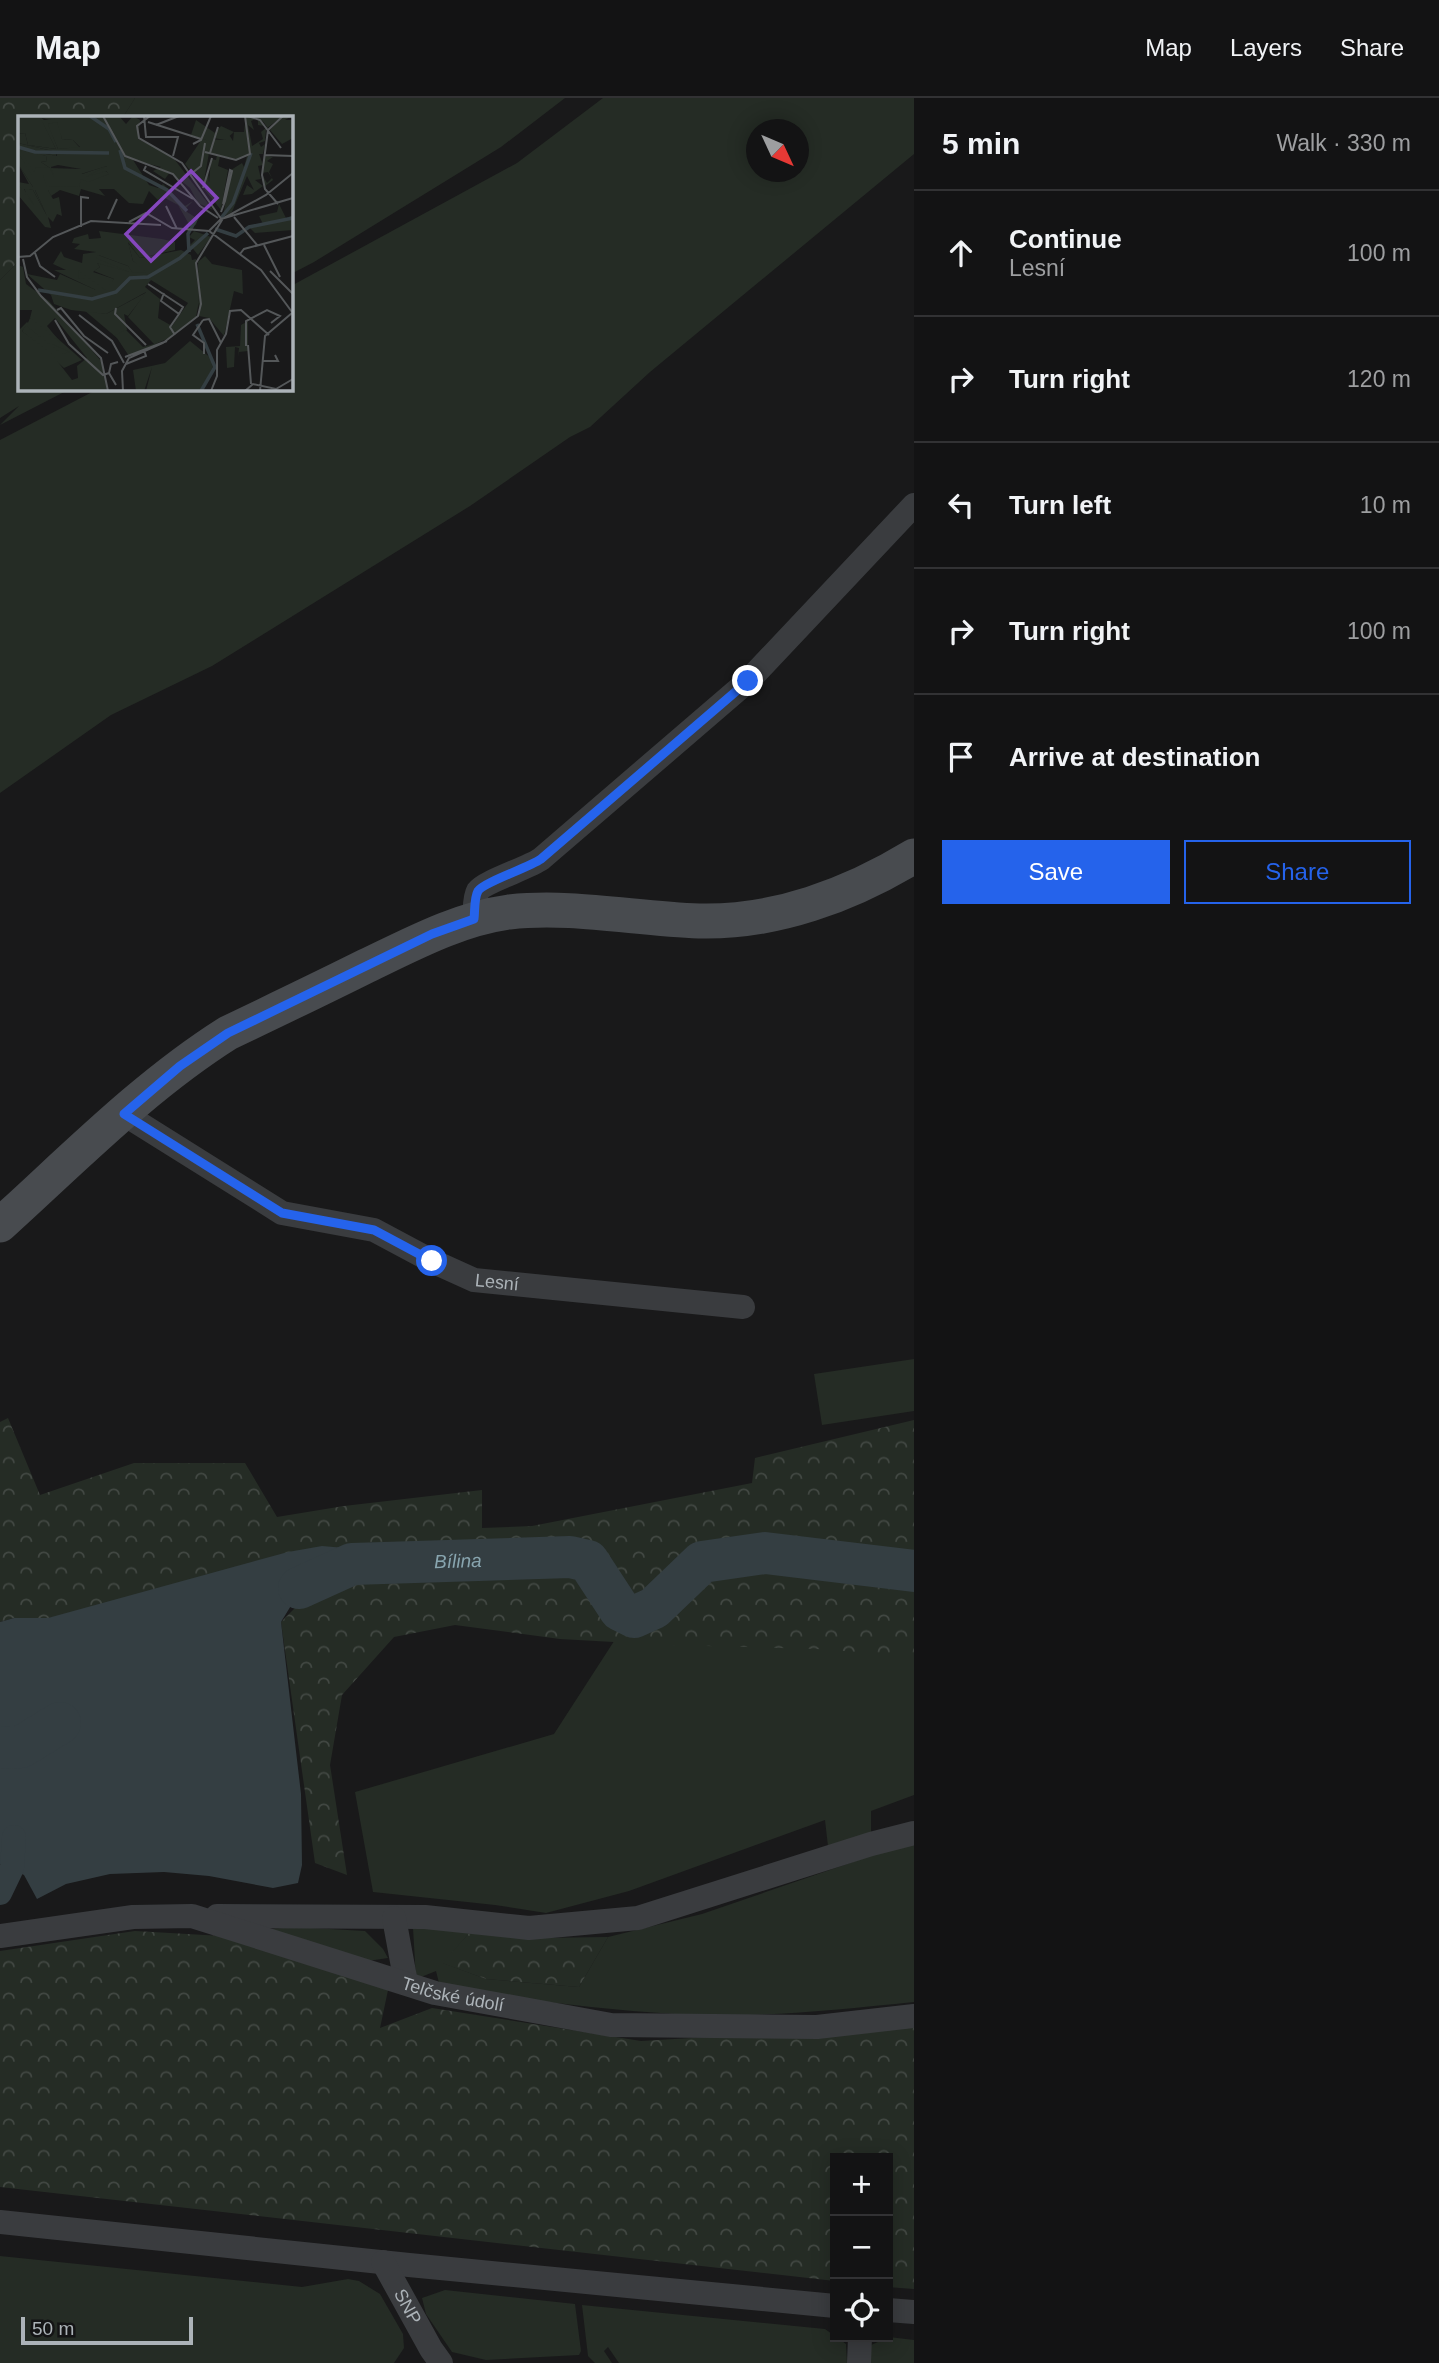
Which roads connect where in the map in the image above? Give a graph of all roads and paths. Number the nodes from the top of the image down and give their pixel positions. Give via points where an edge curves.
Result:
1 (914, 505) edge
2 (914, 856) edge
3 (474, 919) junction
4 (124, 1114) junction
5 (0, 1225) edge
6 (743, 1307) dead end
7 (914, 1833) edge
8 (192, 1916) junction
9 (394, 1918) junction
10 (0, 1936) edge
11 (406, 1983) junction
12 (914, 2016) edge
13 (0, 2222) edge
14 (383, 2262) junction
15 (830, 2306) edge
16 (893, 2310) edge
17 (914, 2312) edge
18 (860, 2342) edge
19 (430, 2358) edge
20 (859, 2363) edge

1 - 3 street via 748,681 541,859 483,886 477,892
2 - 3 street via 839,894 762,917 699,921 559,910
3 - 4 street via 432,934 228,1033
4 - 5 street
4 - 6 street, Lesní via 282,1213 374,1230 474,1280
7 - 9 street via 638,1918 529,1928
8 - 9 street
8 - 10 street, Telčské údolí via 133,1917
8 - 11 street, Telčské údolí
9 - 11 street
11 - 12 street, Telčské údolí via 452,1997 611,2025 817,2027
13 - 14 street
14 - 15 street
14 - 19 street, SNP
16 - 17 street
18 - 20 street

